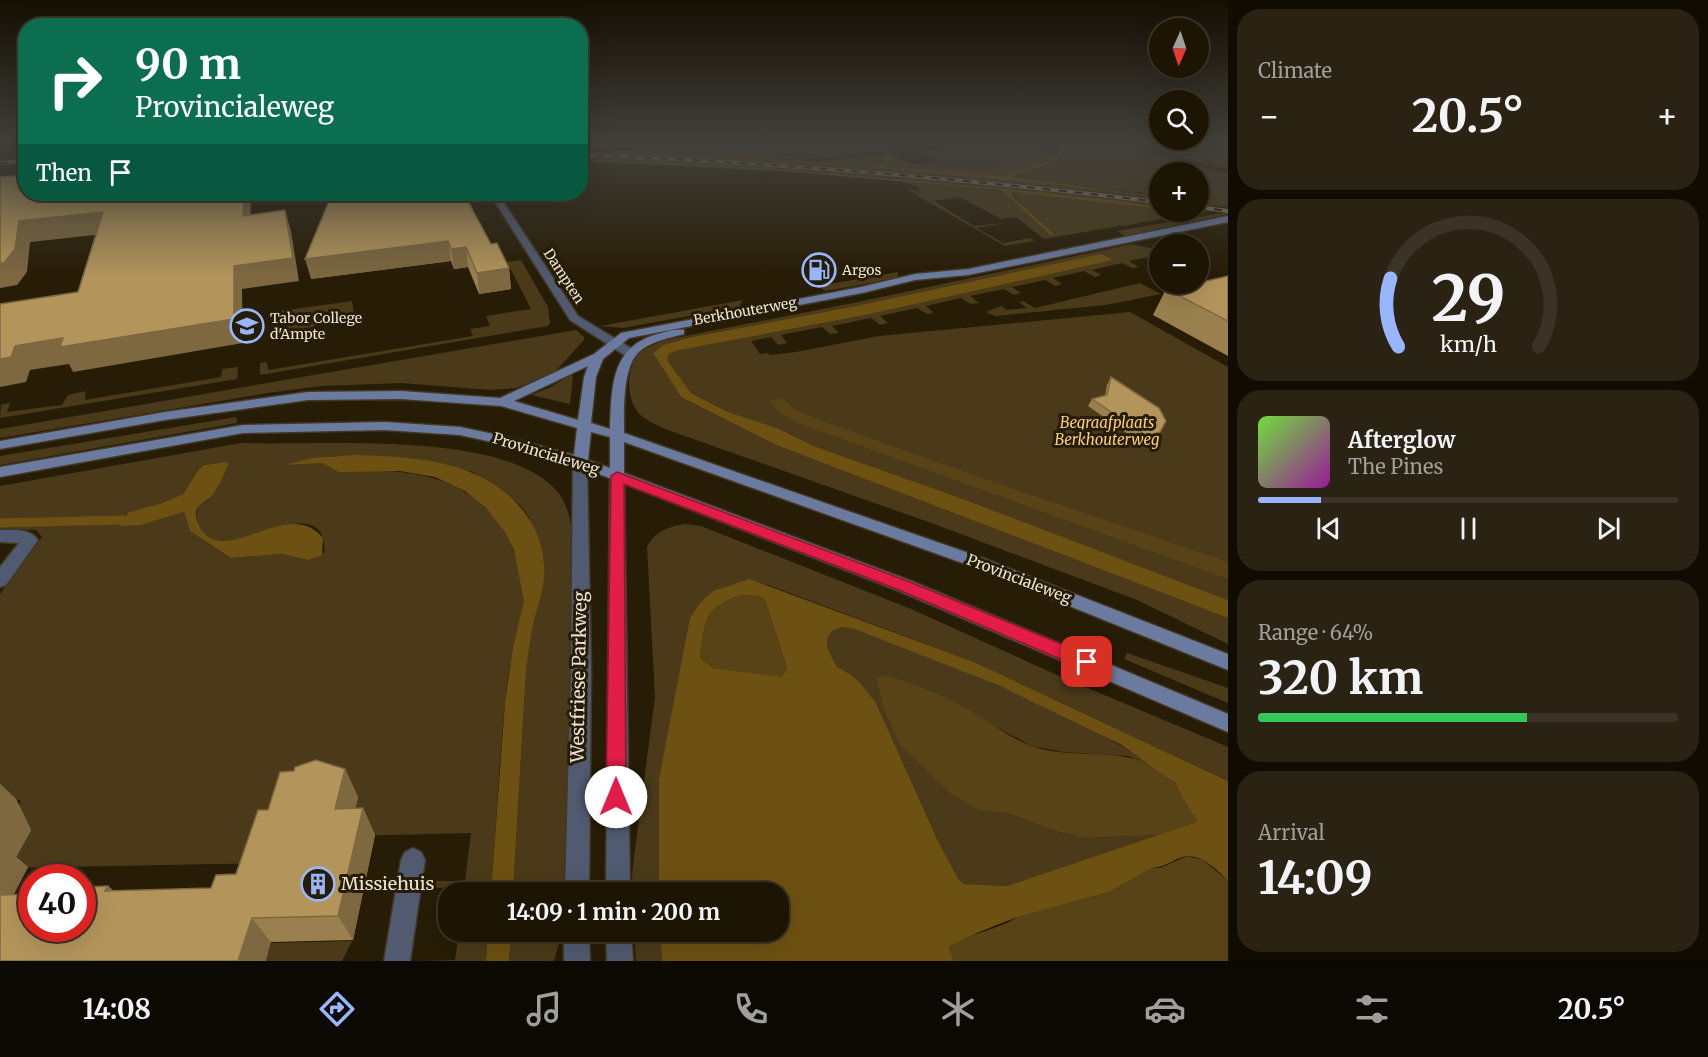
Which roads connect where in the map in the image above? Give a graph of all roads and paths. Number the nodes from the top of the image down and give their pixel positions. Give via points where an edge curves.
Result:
1 (499, 201) edge
2 (1228, 219) edge
3 (968, 272) junction
4 (612, 343) junction
5 (630, 353) junction
6 (597, 357) junction
7 (502, 402) junction
8 (585, 424) junction
9 (617, 435) junction
10 (0, 445) edge
11 (580, 462) junction
12 (0, 472) edge
13 (617, 476) junction
14 (0, 536) edge
15 (0, 580) edge
16 (1228, 662) edge
17 (1228, 723) edge
18 (414, 860) dead end
19 (577, 882) edge
20 (618, 882) edge
21 (577, 942) edge
22 (619, 942) edge
23 (397, 961) edge
24 (577, 961) edge
25 (620, 961) edge

1 - 4 street, Dampten via 574,318
2 - 3 main road, Berkhouterweg
3 - 4 main road, Berkhouterweg via 946,272 640,330
3 - 5 main road, Berkhouterweg via 956,278 669,335
4 - 5 street, Dampten
4 - 6 main road, Berkhouterweg
5 - 9 main road via 623,365
6 - 7 main road
6 - 8 main road via 590,377
7 - 8 main road, Provincialeweg
7 - 10 main road, Provincialeweg via 401,394 308,396
8 - 9 main road, Provincialeweg
8 - 11 main road
9 - 13 main road
9 - 16 main road, Provincialeweg via 974,561
11 - 12 main road, Provincialeweg via 460,431 345,426 243,429
11 - 13 main road, Provincialeweg
11 - 19 street, Westfriese Parkweg
13 - 17 main road, Provincialeweg via 905,586
13 - 20 street
14 - 15 street via 23,536 30,540
18 - 23 street
21 - 24 street
22 - 25 street

